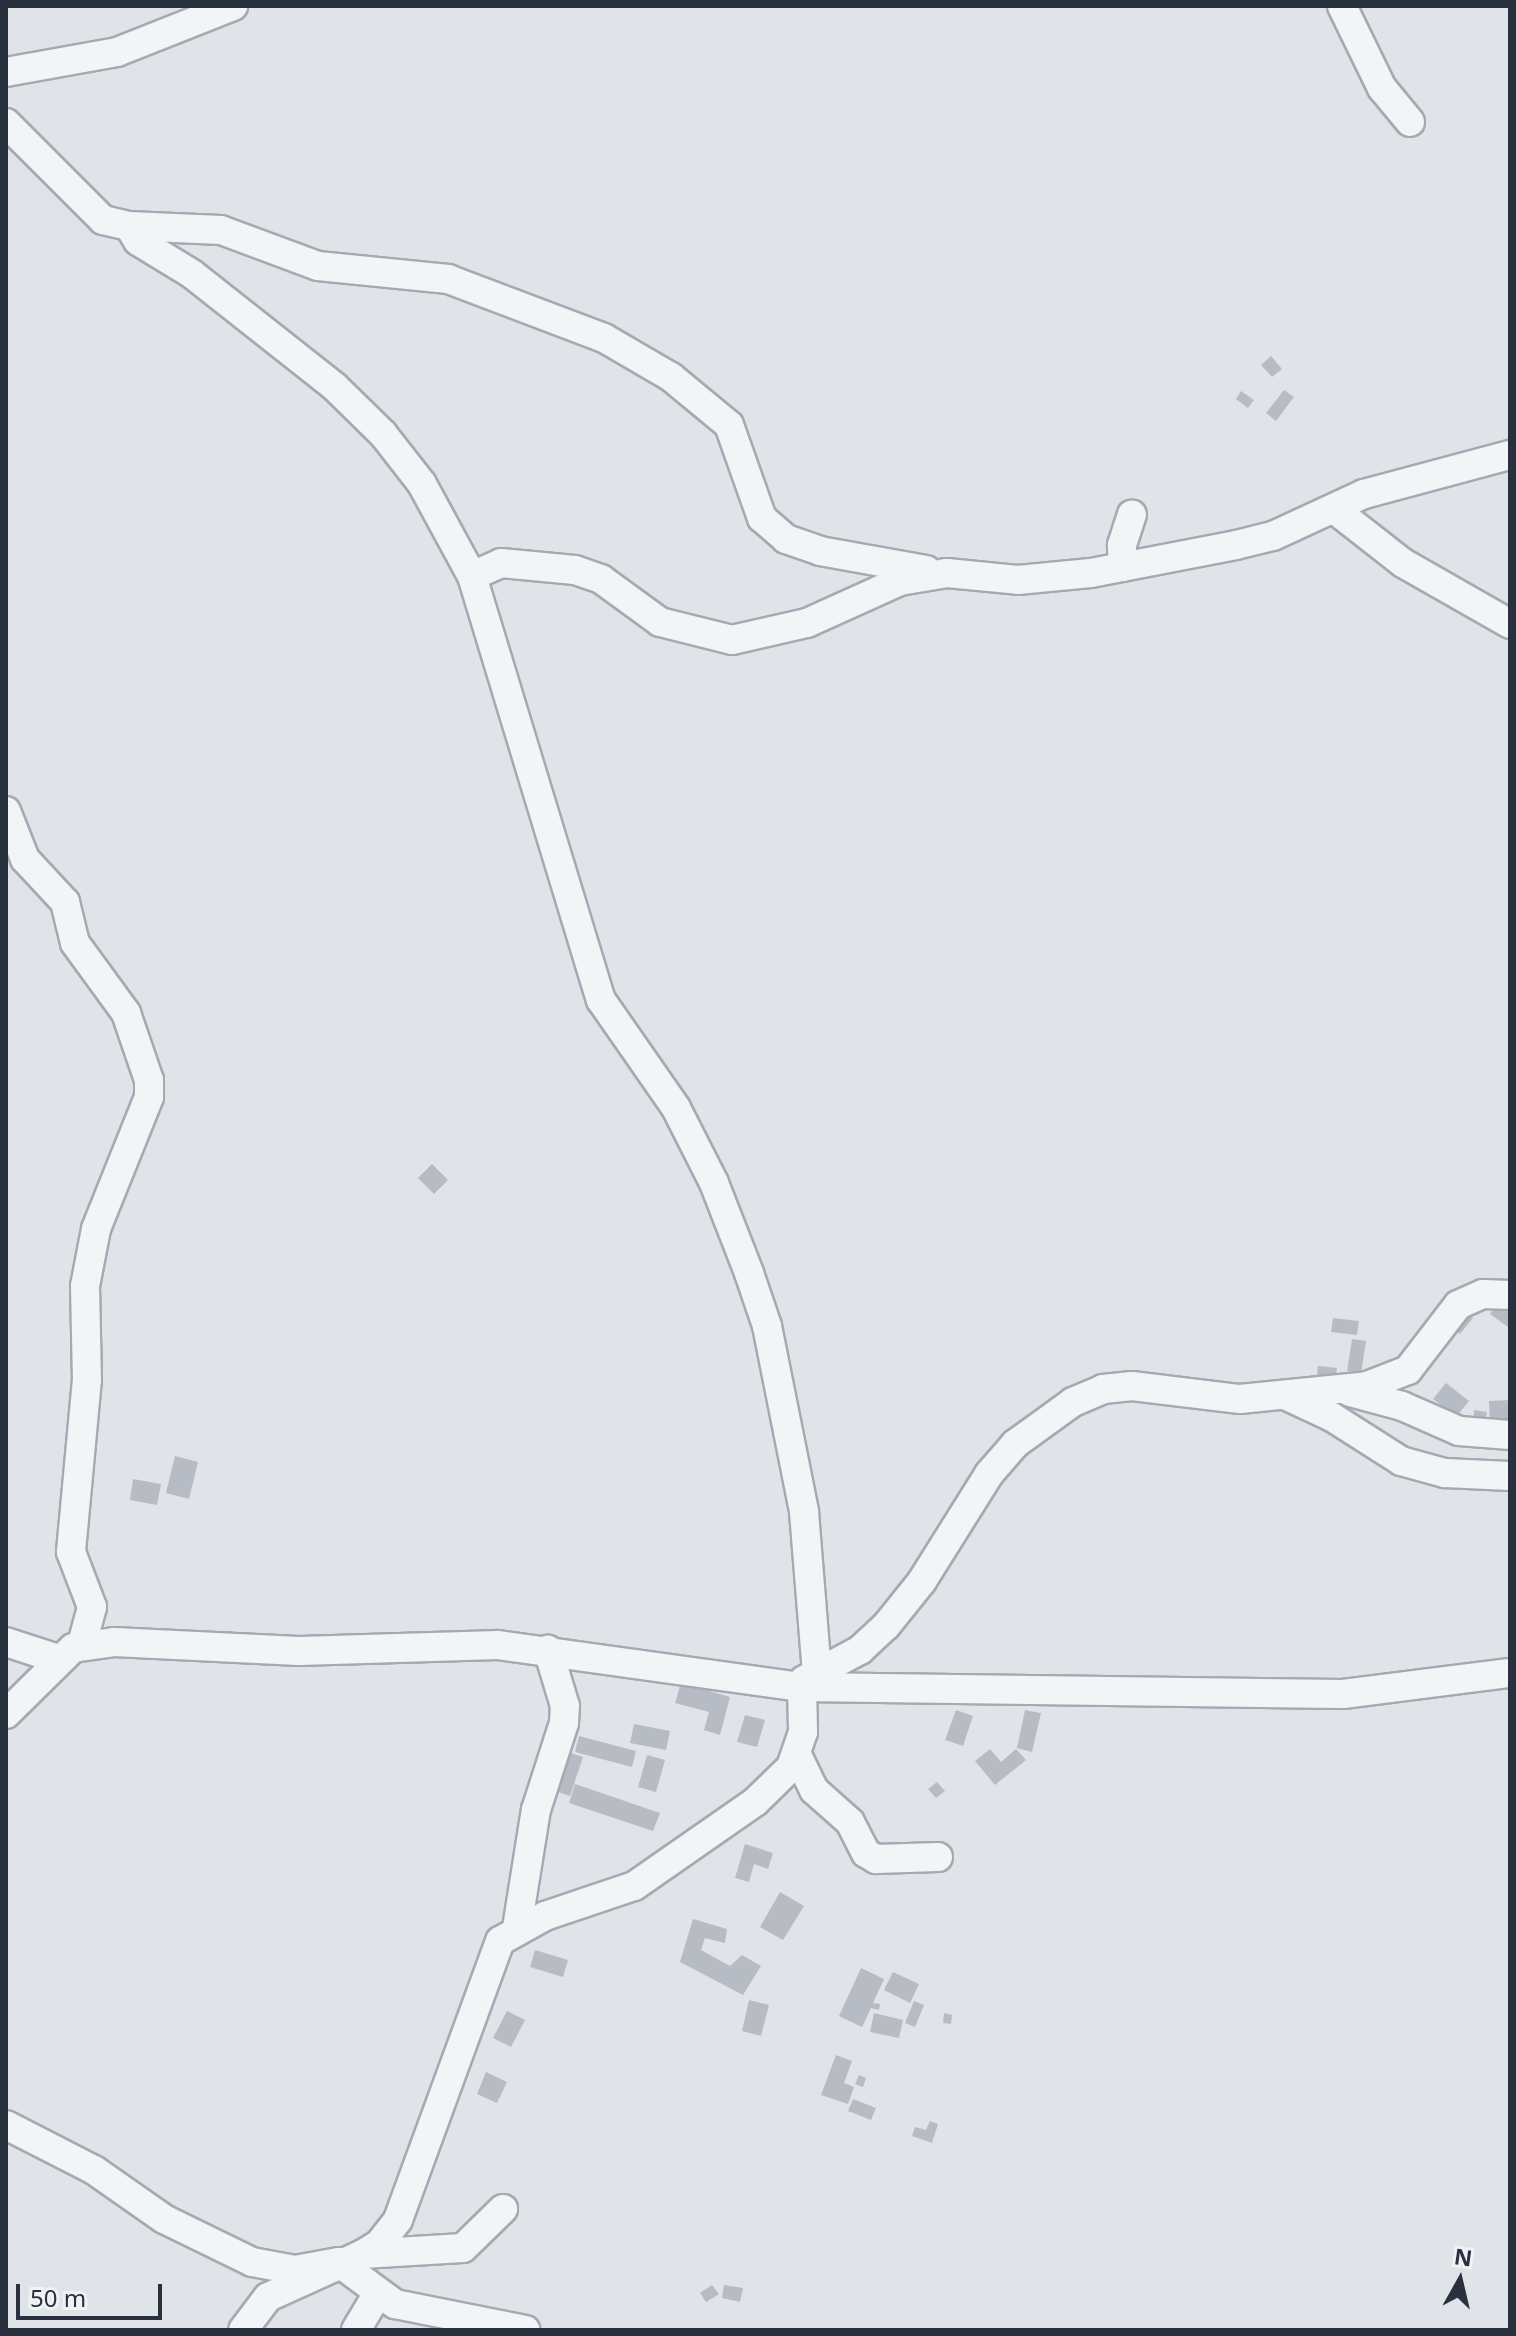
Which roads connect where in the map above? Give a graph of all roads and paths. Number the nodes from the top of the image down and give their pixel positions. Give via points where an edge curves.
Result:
1 (233, 6) edge
2 (1342, 6) edge
3 (6, 72) edge
4 (1410, 122) dead end
5 (6, 123) edge
6 (129, 226) junction
7 (1510, 455) edge
8 (1334, 509) junction
9 (1132, 515) dead end
10 (1123, 567) junction
11 (947, 573) junction
12 (472, 576) junction
13 (1510, 624) edge
14 (6, 811) edge
15 (1510, 1295) edge
16 (1338, 1388) junction
17 (1284, 1395) junction
18 (1510, 1435) edge
19 (1510, 1476) edge
20 (6, 1642) edge
21 (82, 1644) junction
22 (548, 1650) junction
23 (58, 1659) junction
24 (1510, 1673) edge
25 (804, 1682) junction
26 (6, 1714) edge
27 (797, 1755) junction
28 (938, 1857) dead end
29 (517, 1928) junction
30 (6, 2125) edge
31 (503, 2209) dead end
32 (350, 2258) junction
33 (378, 2293) junction
34 (243, 2330) edge
35 (356, 2330) edge
36 (525, 2330) edge

1 - 3 street via 117,52
2 - 4 street via 1382,88
5 - 6 street via 103,220
6 - 11 street via 221,230 318,266 448,279 604,338 671,377 729,425 762,518 786,539 820,551
6 - 12 street via 138,241 280,342 383,434 422,484
7 - 8 street via 1389,486
8 - 10 street via 1273,536
8 - 13 street via 1403,563
9 - 10 street via 1122,545
10 - 11 street via 1018,580
11 - 12 street via 875,589 807,623 732,640 660,622 601,579 575,570 501,563
12 - 25 street via 601,1000 676,1108 714,1183 767,1326 804,1512
14 - 21 street via 25,859 65,902 75,943 126,1013 149,1080 149,1097 96,1229 85,1286 87,1379 71,1552 92,1607
15 - 16 street via 1483,1294 1458,1305 1408,1370 1379,1382
16 - 17 street
16 - 18 street via 1402,1406 1459,1431
17 - 19 street via 1332,1417 1401,1461 1445,1473
17 - 25 street via 1240,1399 1132,1386 1103,1389 1073,1402 1025,1436 989,1474 907,1604 860,1650
20 - 23 street
21 - 22 street via 299,1651 498,1645
21 - 23 street
22 - 25 street
22 - 29 street via 565,1706 564,1723 536,1810
23 - 26 street
24 - 25 street via 1343,1694
25 - 27 street
27 - 28 street via 814,1790 850,1822 866,1853 876,1859
27 - 29 street via 755,1802 634,1886
29 - 32 street via 492,1955 398,2220 379,2244
30 - 32 street via 94,2170 164,2219 252,2262 295,2270
31 - 32 street via 463,2248
32 - 33 street
32 - 34 street via 268,2297
33 - 35 street
33 - 36 street via 395,2304

